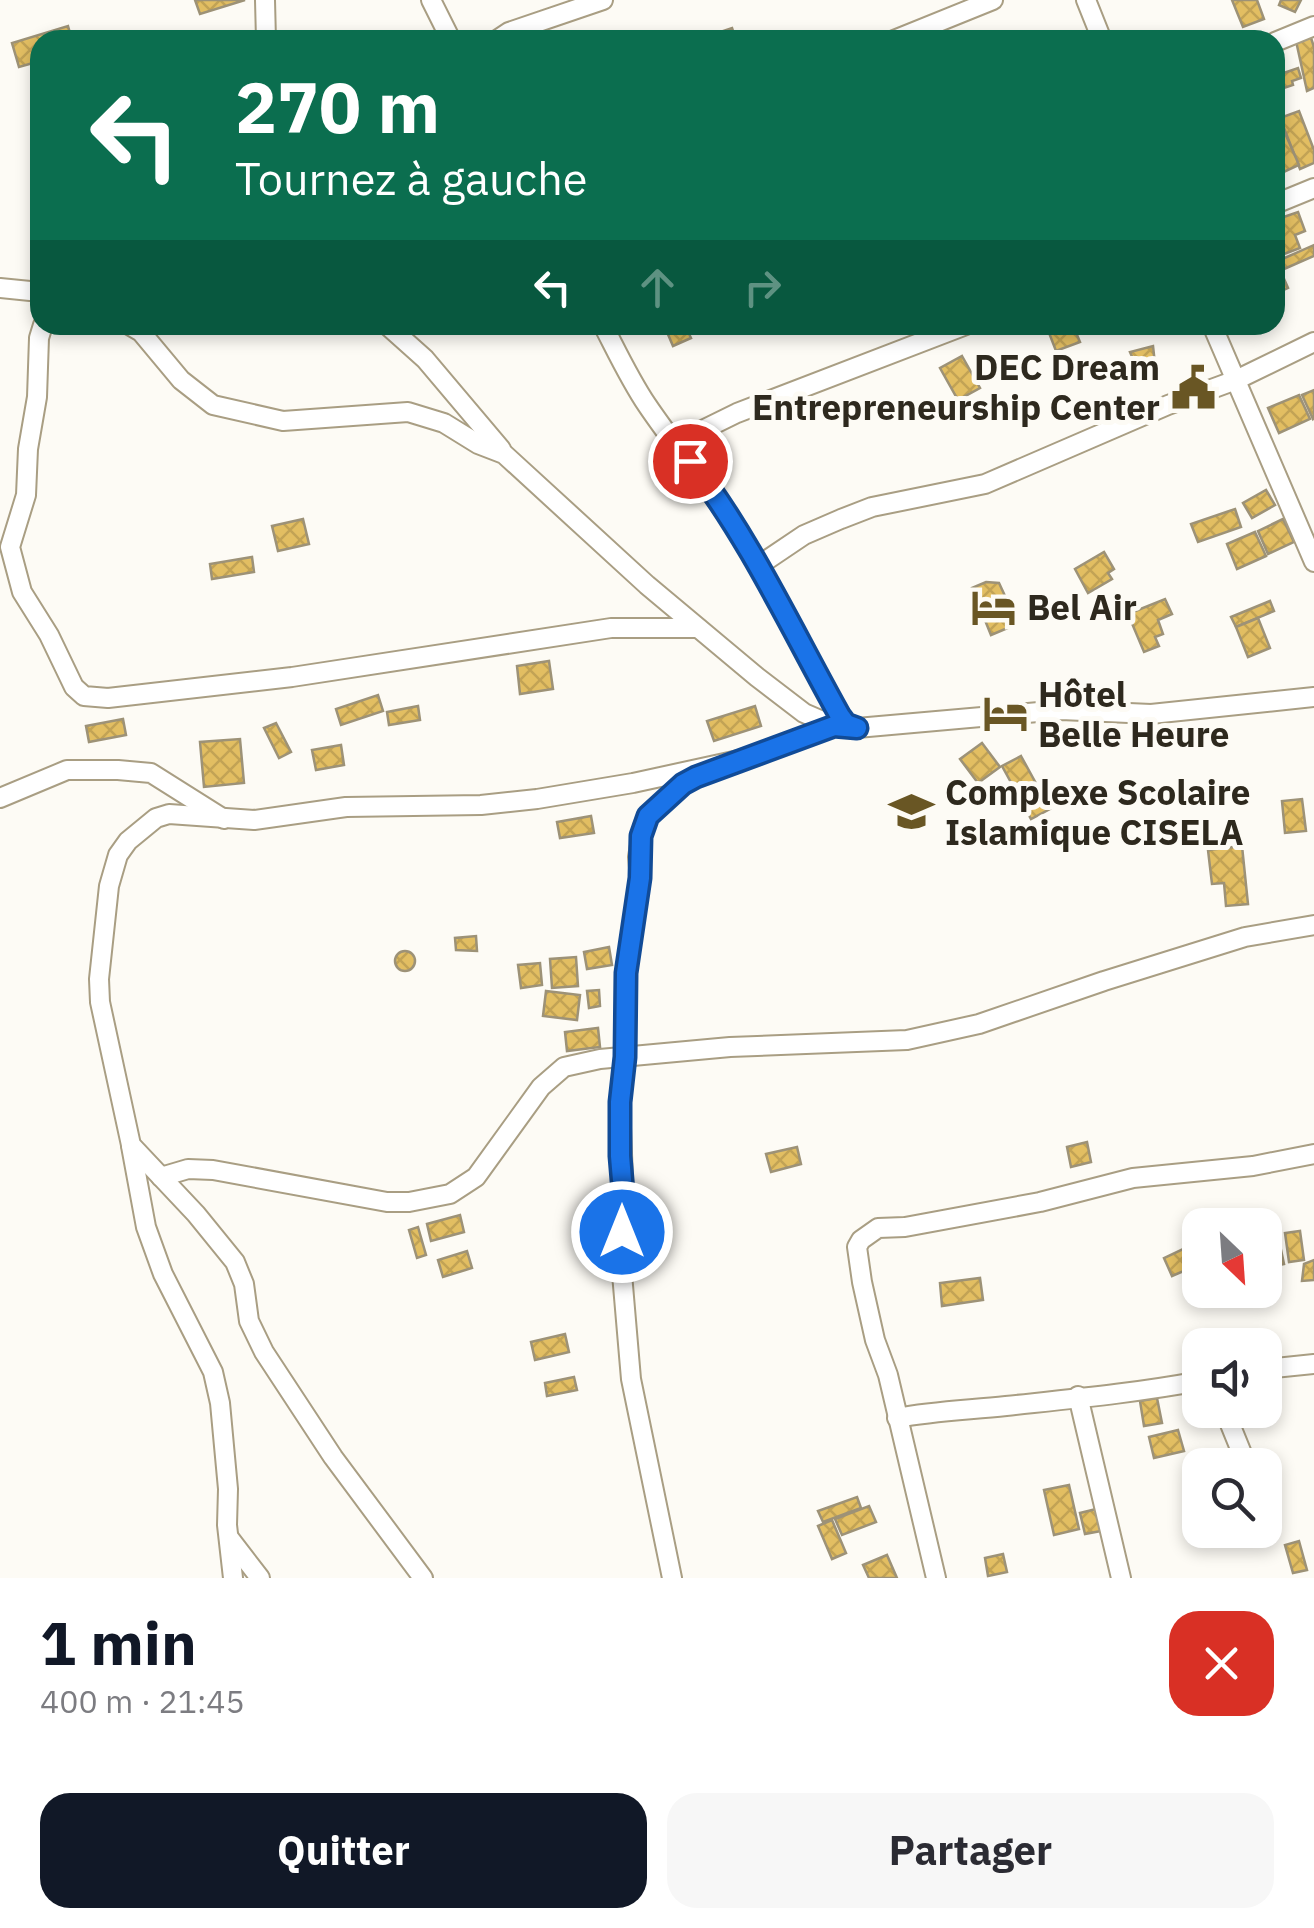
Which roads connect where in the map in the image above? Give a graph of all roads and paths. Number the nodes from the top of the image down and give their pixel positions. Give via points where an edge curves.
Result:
1 (265, 0) edge
2 (431, 0) edge
3 (603, 0) edge
4 (993, 0) edge
5 (1086, 0) edge
6 (1314, 26) edge
7 (266, 30) edge
8 (446, 30) edge
9 (515, 30) edge
10 (919, 30) edge
11 (1098, 30) edge
12 (1285, 38) edge
13 (1314, 188) edge
14 (1285, 200) edge
15 (0, 288) edge
16 (30, 291) edge
17 (40, 335) edge
18 (143, 335) edge
19 (398, 335) edge
20 (609, 335) edge
21 (940, 335) edge
22 (1216, 335) edge
23 (1314, 342) edge
24 (1236, 380) junction
25 (676, 443) junction
26 (504, 454) junction
27 (1314, 562) edge
28 (758, 566) junction
29 (698, 628) junction
30 (1314, 697) edge
31 (834, 726) junction
32 (857, 728) junction
33 (744, 759) junction
34 (0, 798) edge
35 (225, 819) junction
36 (1314, 925) edge
37 (625, 1057) junction
38 (131, 1146) junction
39 (1314, 1154) edge
40 (160, 1177) junction
41 (1314, 1364) edge
42 (1282, 1367) edge
43 (1182, 1384) edge
44 (1078, 1396) junction
45 (897, 1418) junction
46 (228, 1537) junction
47 (233, 1578) edge
48 (260, 1578) edge
49 (423, 1578) edge
50 (672, 1578) edge
51 (936, 1578) edge
52 (1121, 1578) edge

1 - 7 street
2 - 8 street
3 - 9 street
4 - 10 street
5 - 11 street
6 - 12 street
13 - 14 street
15 - 16 street
17 - 29 street via 26,495 10,548 22,592 84,696 292,678 611,628
18 - 26 street via 213,405 283,421 408,412
19 - 26 street
20 - 25 street
21 - 25 street
22 - 24 street
23 - 24 street
24 - 27 street
24 - 28 street via 985,484 856,513 804,535
25 - 28 street
26 - 29 street
28 - 32 street via 840,716
29 - 31 street via 804,713
30 - 32 street via 1151,714 1060,710
31 - 32 street
31 - 33 street
33 - 35 street via 537,799 346,806 284,818
33 - 37 street via 683,784 643,827 626,973
34 - 35 street via 67,770 151,773
35 - 38 street via 156,818 118,855 109,886 98,979
36 - 37 street via 1246,938 978,1024 907,1040
37 - 40 street via 552,1074 476,1177 450,1194 387,1202 238,1172 188,1169
37 - 50 street via 624,1302 641,1434
38 - 40 street
38 - 46 street via 146,1227 220,1403
39 - 45 street via 1133,1178 1040,1202 871,1231 857,1246 858,1257
40 - 49 street via 235,1262 264,1352
41 - 42 street
43 - 44 street
44 - 45 street
44 - 52 street
45 - 51 street
46 - 47 street
46 - 48 street

